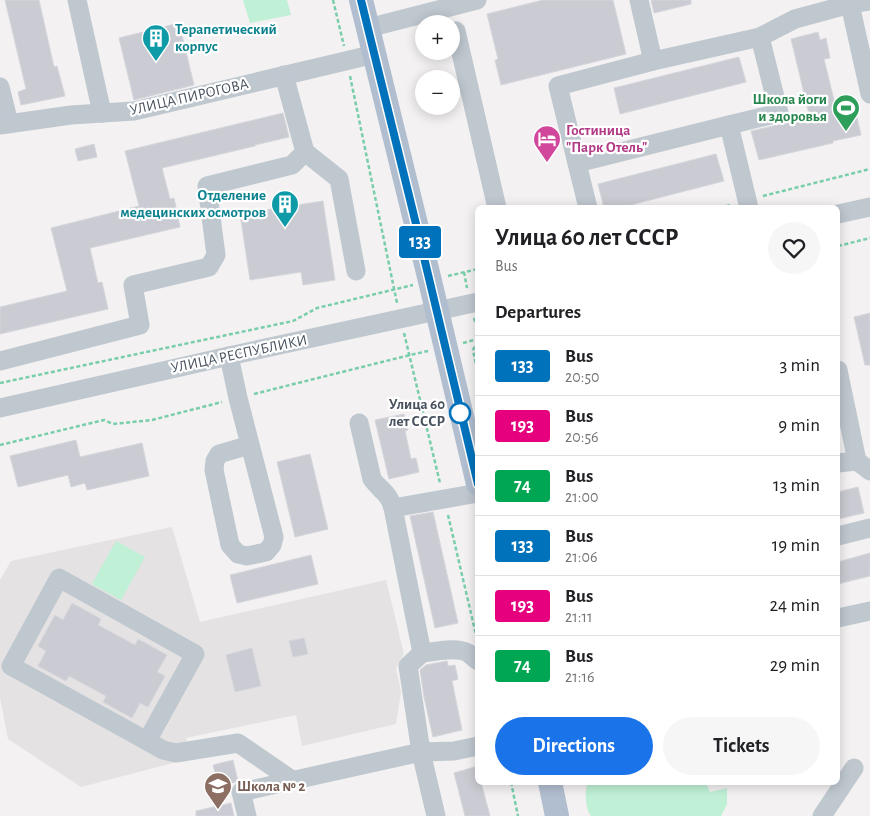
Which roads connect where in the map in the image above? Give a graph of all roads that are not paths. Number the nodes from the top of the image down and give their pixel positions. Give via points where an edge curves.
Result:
1 (77, 0) edge
2 (361, 0) edge
3 (477, 0) edge
4 (639, 0) edge
5 (870, 1) edge
6 (849, 2) edge
7 (368, 28) junction
8 (760, 37) junction
9 (460, 48) edge
10 (375, 54) junction
11 (653, 62) junction
12 (284, 75) junction
13 (0, 87) edge
14 (870, 94) edge
15 (102, 113) junction
16 (4, 124) edge
17 (729, 126) junction
18 (305, 152) junction
19 (577, 163) junction
20 (748, 204) edge
21 (496, 205) edge
22 (587, 205) edge
23 (870, 207) edge
24 (840, 214) edge
25 (356, 271) dead end
26 (475, 303) edge
27 (436, 311) junction
28 (229, 356) junction
29 (0, 361) edge
30 (840, 378) edge
31 (0, 408) edge
32 (359, 423) dead end
33 (250, 445) junction
34 (840, 463) edge
35 (863, 466) edge
36 (475, 472) edge
37 (475, 481) edge
38 (393, 508) junction
39 (870, 528) edge
40 (840, 536) edge
41 (870, 610) edge
42 (840, 618) edge
43 (422, 653) junction
44 (475, 658) edge
45 (147, 741) junction
46 (475, 747) edge
47 (421, 752) junction
48 (854, 768) dead end
49 (292, 780) junction
50 (551, 785) edge
51 (247, 816) edge
52 (436, 816) edge
53 (557, 816) edge
54 (822, 816) edge

1 - 15 street
2 - 7 main road
3 - 7 street
4 - 11 street
5 - 6 street
6 - 8 street via 795,19
6 - 14 street
7 - 10 main road
8 - 11 street
8 - 17 street via 779,113
9 - 21 street
10 - 12 street, УЛИЦА ПИРОГОВА
10 - 27 main road
11 - 19 street via 558,86
12 - 15 street, УЛИЦА ПИРОГОВА via 134,111
12 - 18 street
13 - 16 street
15 - 16 street, УЛИЦА ПИРОГОВА
17 - 19 street
17 - 20 street
18 - 25 street via 339,179
18 - 29 street via 292,166 207,186 216,255 209,267 133,285 140,325
19 - 22 street
23 - 24 street
26 - 27 street, УЛИЦА РЕСПУБЛИКИ
27 - 28 street, УЛИЦА РЕСПУБЛИКИ
27 - 36 main road
28 - 31 street, УЛИЦА РЕСПУБЛИКИ
28 - 33 street
30 - 35 street
32 - 38 street via 372,479 386,493
33 - 33 street via 274,537 266,552 247,556 238,554 230,545 214,461 219,454
34 - 35 street
37 - 38 street
38 - 43 street
39 - 40 street
41 - 42 street
43 - 44 street via 461,650
43 - 47 street via 408,666
45 - 45 street via 11,666 59,578 195,654
45 - 49 street via 176,753 238,744
46 - 47 street
47 - 49 street
47 - 52 street
48 - 54 street
49 - 51 street via 241,792
50 - 53 main road

